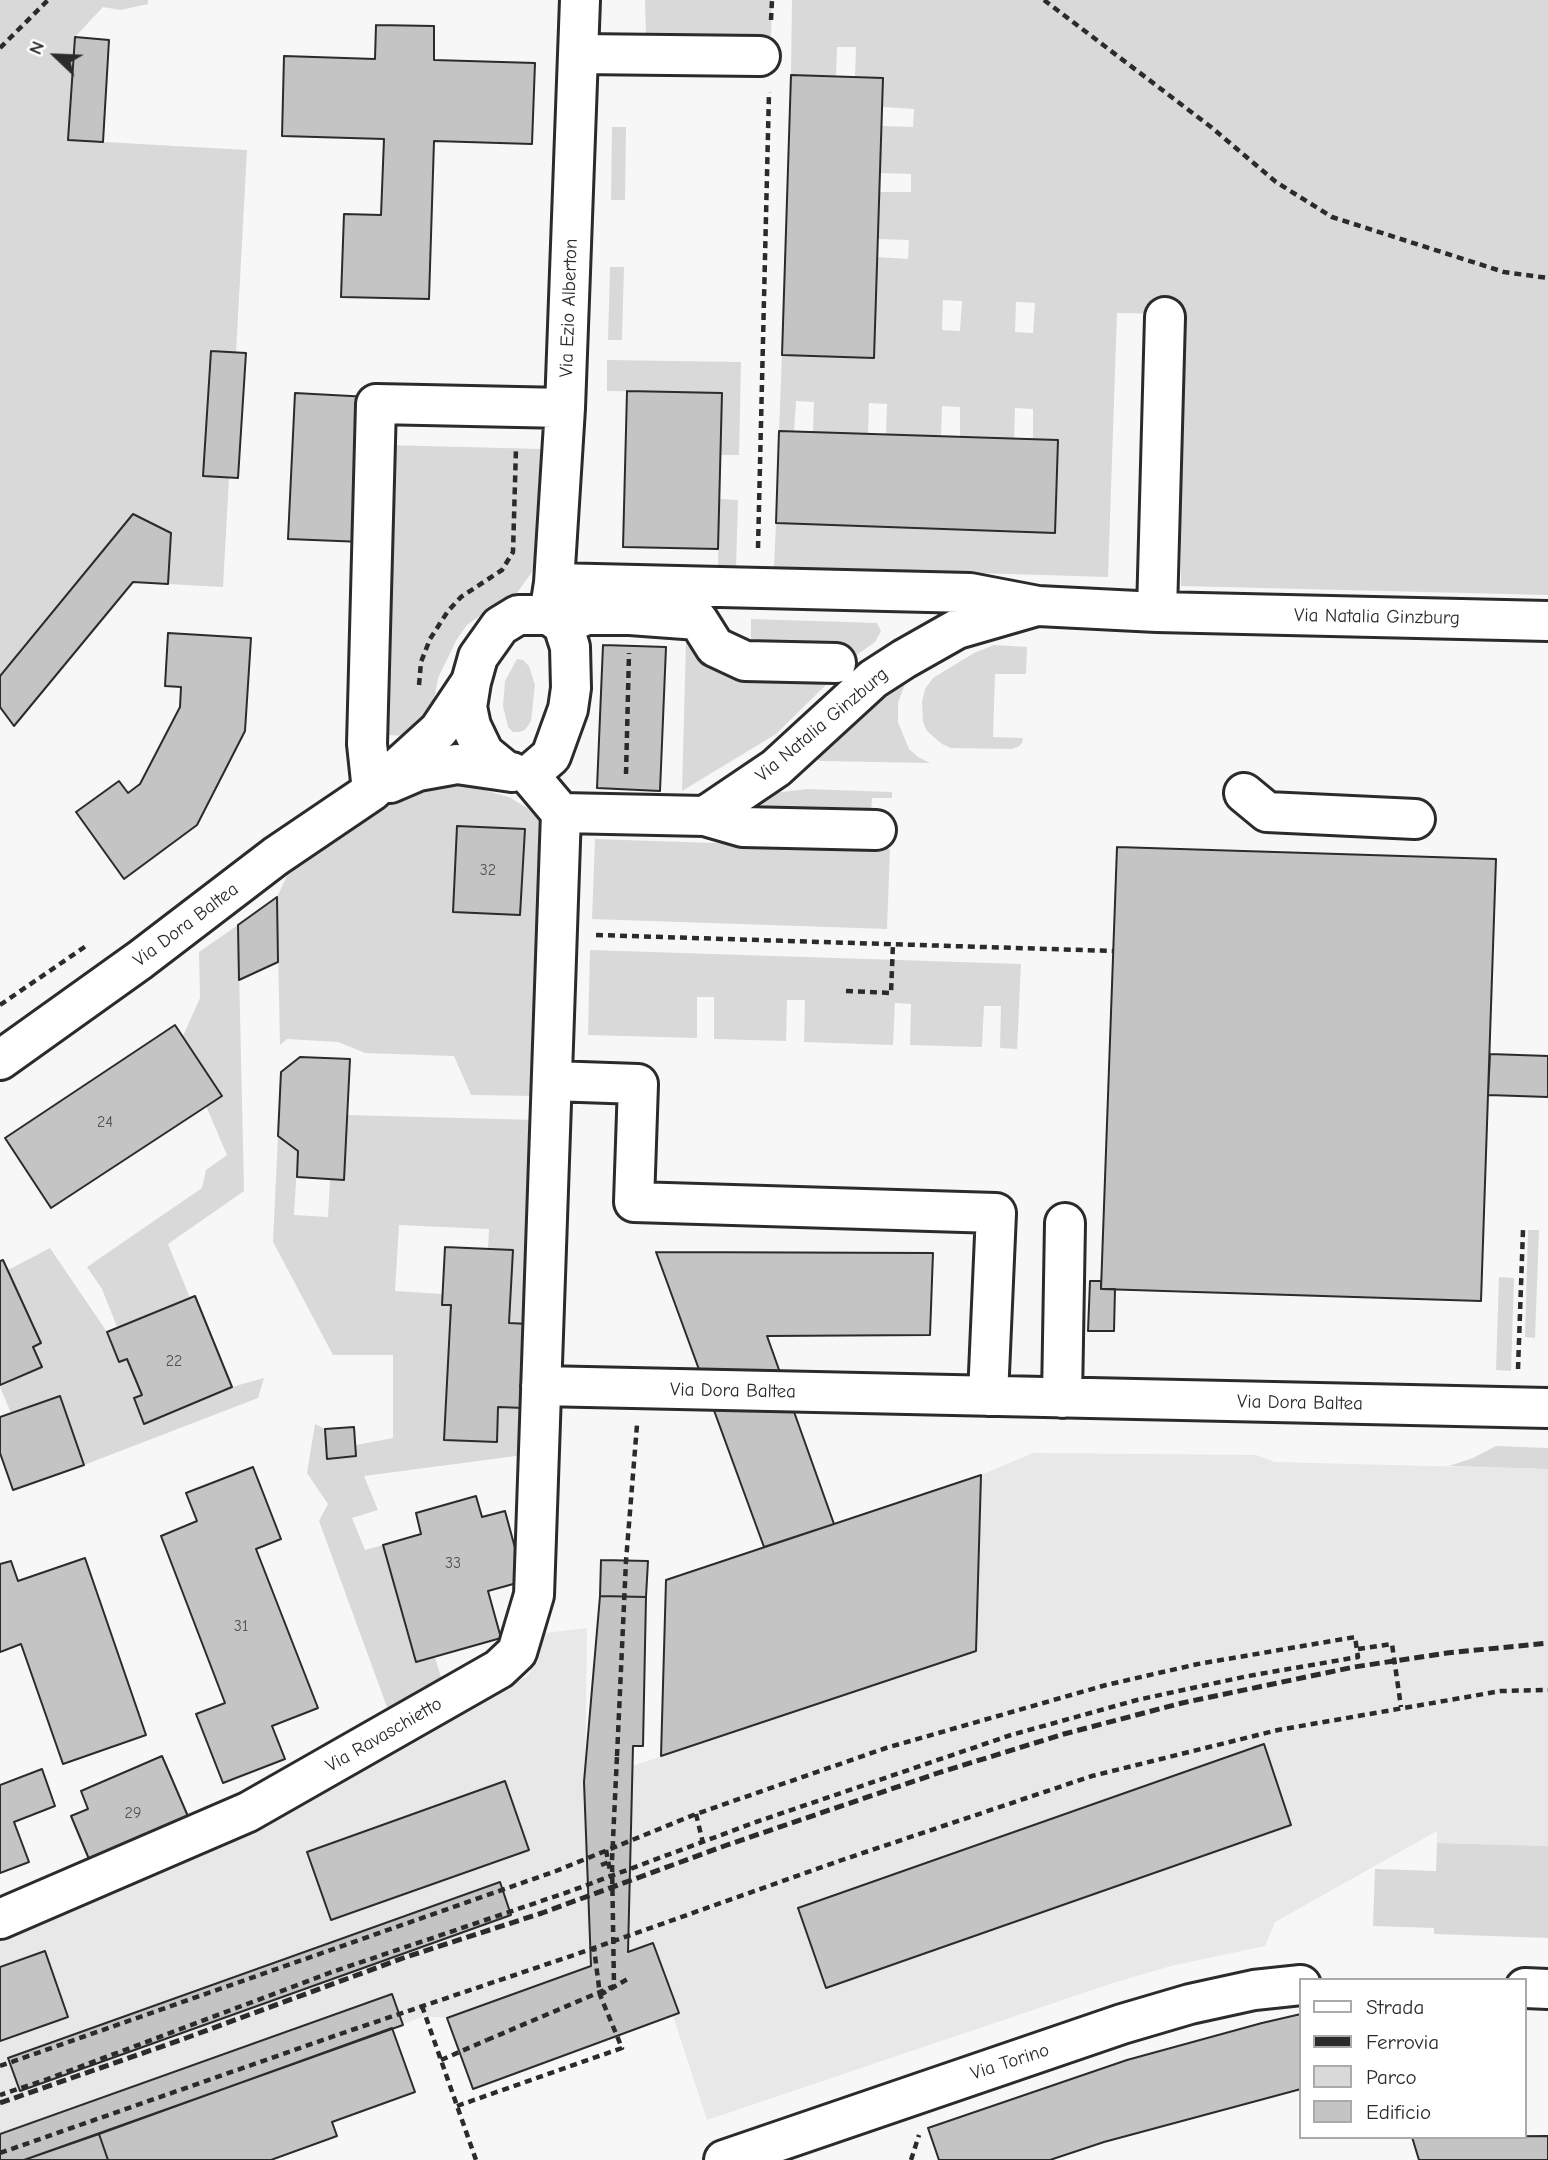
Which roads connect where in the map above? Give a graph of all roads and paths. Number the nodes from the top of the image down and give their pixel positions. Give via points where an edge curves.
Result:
1 (48, 0) edge
2 (580, 0) edge
3 (772, 0) edge
4 (1044, 0) edge
5 (0, 48) edge
6 (578, 54) junction
7 (767, 57) junction
8 (1548, 278) edge
9 (1165, 317) dead end
10 (518, 407) junction
11 (565, 408) junction
12 (513, 534) junction
13 (556, 536) junction
14 (757, 559) dead end
15 (1038, 606) junction
16 (555, 608) junction
17 (1157, 612) junction
18 (1548, 621) edge
19 (836, 663) dead end
20 (471, 682) junction
21 (419, 693) dead end
22 (518, 773) junction
23 (372, 791) junction
24 (1244, 793) dead end
25 (561, 813) junction
26 (705, 816) junction
27 (1415, 819) dead end
28 (876, 830) dead end
29 (558, 934) junction
30 (91, 942) dead end
31 (893, 944) junction
32 (1113, 951) dead end
33 (846, 991) dead end
34 (0, 1005) edge
35 (0, 1060) edge
36 (552, 1081) junction
37 (1065, 1223) dead end
38 (1523, 1230) dead end
39 (541, 1386) junction
40 (640, 1388) junction
41 (988, 1396) junction
42 (1045, 1397) junction
43 (1532, 1408) edge
44 (1358, 1649) junction
45 (1548, 1690) edge
46 (1401, 1707) junction
47 (696, 1814) junction
48 (703, 1843) junction
49 (606, 1850) junction
50 (610, 1862) junction
51 (601, 1865) dead end
52 (611, 1876) junction
53 (0, 1919) edge
54 (594, 1948) junction
55 (1300, 1985) edge
56 (614, 1986) junction
57 (1527, 1988) edge
58 (1548, 1989) edge
59 (600, 1995) junction
60 (422, 2006) junction
61 (441, 2060) junction
62 (0, 2066) edge
63 (0, 2095) edge
64 (457, 2106) junction
65 (0, 2154) edge
66 (476, 2160) edge
67 (724, 2160) edge

1 - 5 path
2 - 6 street, Via Ezio Alberton
3 - 7 path
4 - 8 path via 1276,182 1332,217 1503,272
6 - 7 street
6 - 11 street, Via Ezio Alberton
7 - 14 path
9 - 17 street
10 - 11 street
10 - 12 path
10 - 23 street via 376,404 367,744
11 - 13 street, Via Ezio Alberton
12 - 13 path
12 - 21 path via 513,552 502,570 461,597 430,639 421,662
13 - 16 street, Via Ezio Alberton
15 - 16 street, Via Natalia Ginzburg via 970,593
15 - 17 street, Via Natalia Ginzburg
15 - 26 street, Via Natalia Ginzburg via 957,629 904,659 873,679 776,768
16 - 19 street via 590,615 698,620 715,647 745,661
16 - 20 street via 518,615 500,626 478,657
16 - 22 street via 570,647 568,709 551,756
17 - 18 street, Via Natalia Ginzburg
20 - 22 street via 467,707 484,753
20 - 23 street, Via Dora Baltea via 439,730
22 - 23 street, Via Dora Baltea via 457,764 418,771
22 - 25 street
23 - 35 street, Via Dora Baltea via 276,856
24 - 27 street via 1267,812
25 - 26 street
25 - 29 street
26 - 28 street via 743,827
29 - 31 path
29 - 36 street
30 - 34 path
31 - 32 path
31 - 33 path via 891,993
36 - 39 street
36 - 41 street via 638,1084 634,1214 996,1213
37 - 42 street
38 - 43 path
39 - 40 street, Via Dora Baltea
39 - 53 street, Via Ravaschietto via 534,1595 517,1652 499,1670 248,1812
40 - 41 street, Via Dora Baltea
40 - 50 path, bridge
41 - 42 street, Via Dora Baltea
42 - 43 street, Via Dora Baltea
44 - 46 path via 1392,1644
44 - 47 path via 1355,1637 1106,1685 886,1748
44 - 48 path via 1358,1657 1149,1697 1010,1735
45 - 46 path via 1501,1691
46 - 54 path via 1278,1730 1092,1776
47 - 48 path
47 - 49 path
48 - 52 path
49 - 50 path
49 - 62 path
50 - 51 path, bridge
50 - 52 path
50 - 56 path, bridge
52 - 63 path via 332,1972
54 - 59 path
54 - 60 path
55 - 67 street, Via Torino via 1254,1990 1122,2024
56 - 59 path via 631,1977
56 - 61 path, bridge
57 - 58 street
59 - 64 path via 622,2048
60 - 61 path
60 - 65 path
61 - 64 path
64 - 66 path

